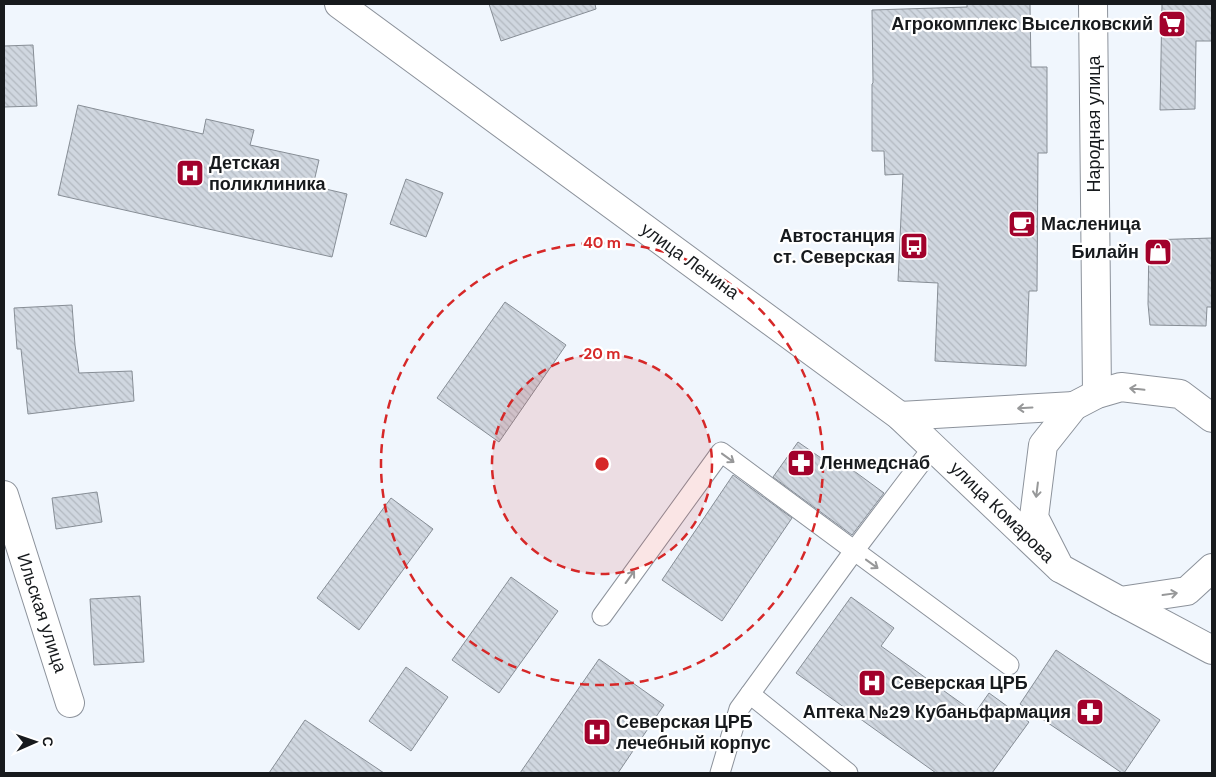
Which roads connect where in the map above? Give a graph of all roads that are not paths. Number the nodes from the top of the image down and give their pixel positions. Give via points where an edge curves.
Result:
1 (339, 4) edge
2 (1094, 4) edge
3 (1180, 394) junction
4 (1212, 394) edge
5 (1085, 400) junction
6 (900, 416) junction
7 (1212, 418) edge
8 (933, 447) junction
9 (4, 495) edge
10 (854, 551) junction
11 (1060, 568) junction
12 (1212, 568) edge
13 (1120, 601) junction
14 (602, 616) dead end
15 (1212, 650) edge
16 (1009, 665) dead end
17 (750, 694) junction
18 (70, 703) dead end
19 (720, 773) edge
20 (848, 773) edge

1 - 6 street, улица Ленина
2 - 5 street, Народная улица
3 - 4 street
3 -> 5 street via 1120,387
3 - 7 street
5 -> 6 street
5 -> 11 street via 1043,446 1034,517
6 - 8 street, улица Комарова
8 - 10 lane
8 - 11 street, улица Комарова
9 - 18 street, Ильская улица
14 -> 10 lane via 721,452
10 -> 16 lane
10 - 17 lane
11 - 13 street
13 -> 12 street via 1187,591
13 - 15 street
17 - 19 lane via 739,709
17 - 20 lane

